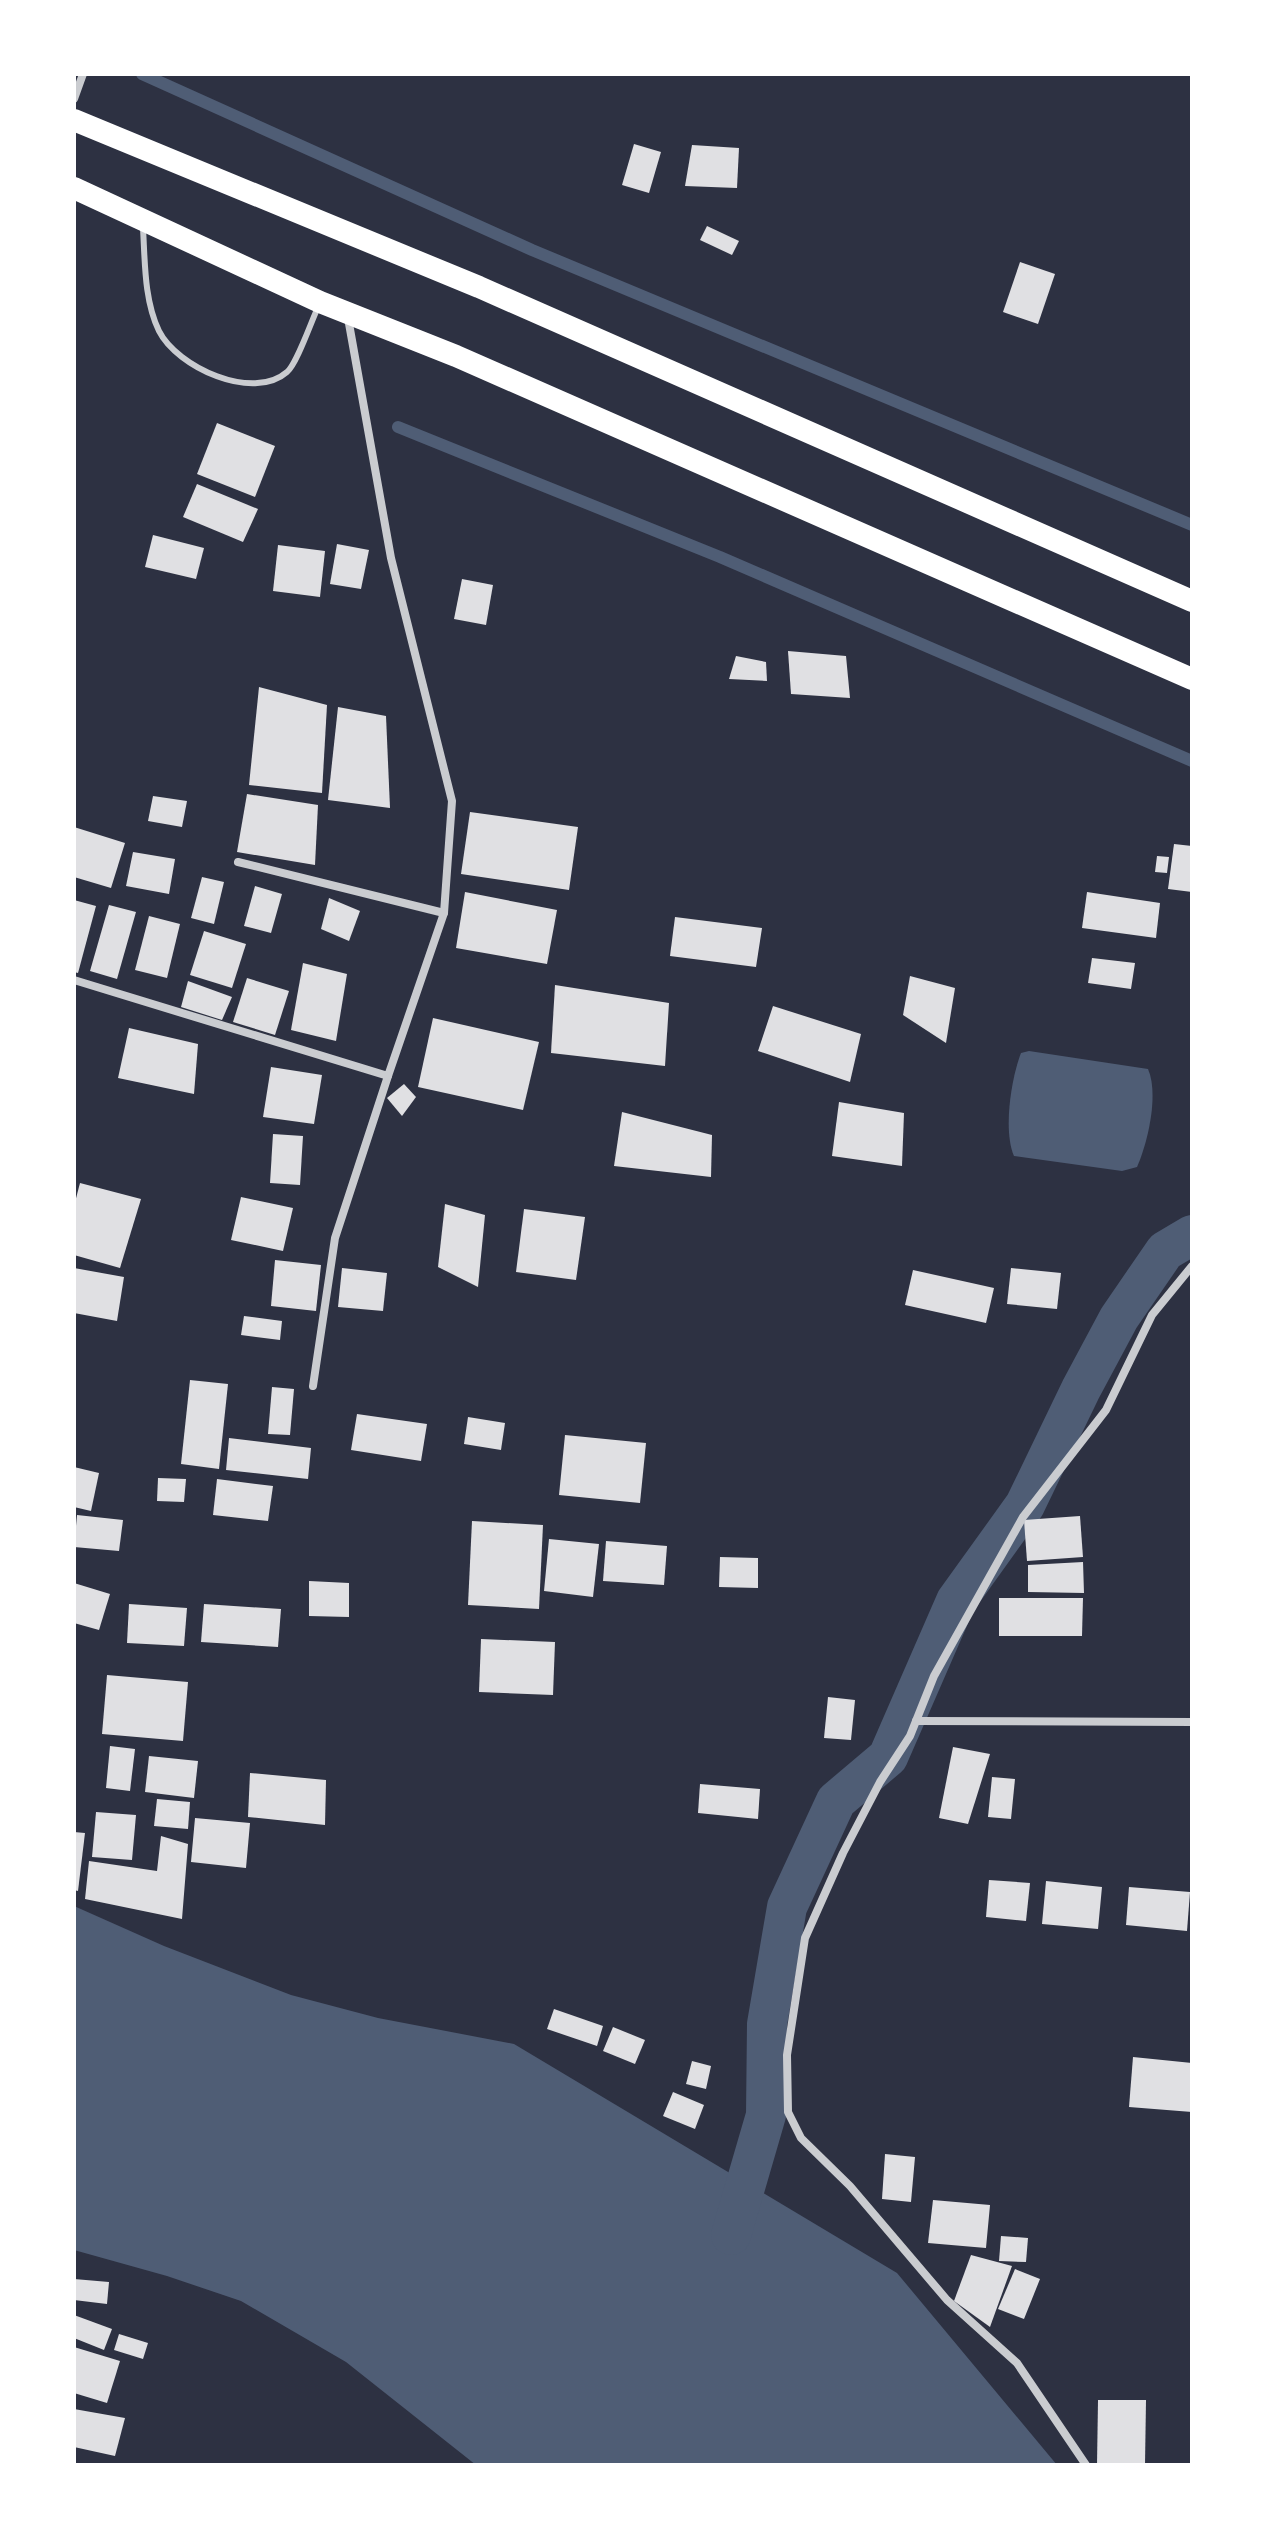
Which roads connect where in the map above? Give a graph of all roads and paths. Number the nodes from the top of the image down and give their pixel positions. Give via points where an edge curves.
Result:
1 (83, 74) edge
2 (74, 99) edge
3 (74, 120) edge
4 (74, 188) edge
5 (143, 220) junction
6 (320, 302) junction
7 (347, 313) junction
8 (1192, 601) edge
9 (1192, 679) edge
10 (238, 862) dead end
11 (444, 913) junction
12 (74, 980) edge
13 (388, 1076) junction
14 (1192, 1266) edge
15 (313, 1386) dead end
16 (916, 1721) junction
17 (1192, 1722) edge
18 (1086, 2465) edge

1 - 2 street
3 - 8 highway via 479,287
4 - 5 highway
5 - 6 highway
5 - 6 lane via 146,283 158,328 170,349 195,367 223,377 272,382 290,370
6 - 7 highway
7 - 9 highway
7 - 11 street via 391,558 452,801
10 - 11 street
11 - 13 street
12 - 13 street
13 - 15 street via 335,1238
14 - 16 street via 1152,1315 1106,1410 1023,1517 934,1676
16 - 17 street
16 - 18 street via 843,1853 805,1938 787,2055 788,2112 801,2138 850,2186 947,2300 1017,2363

